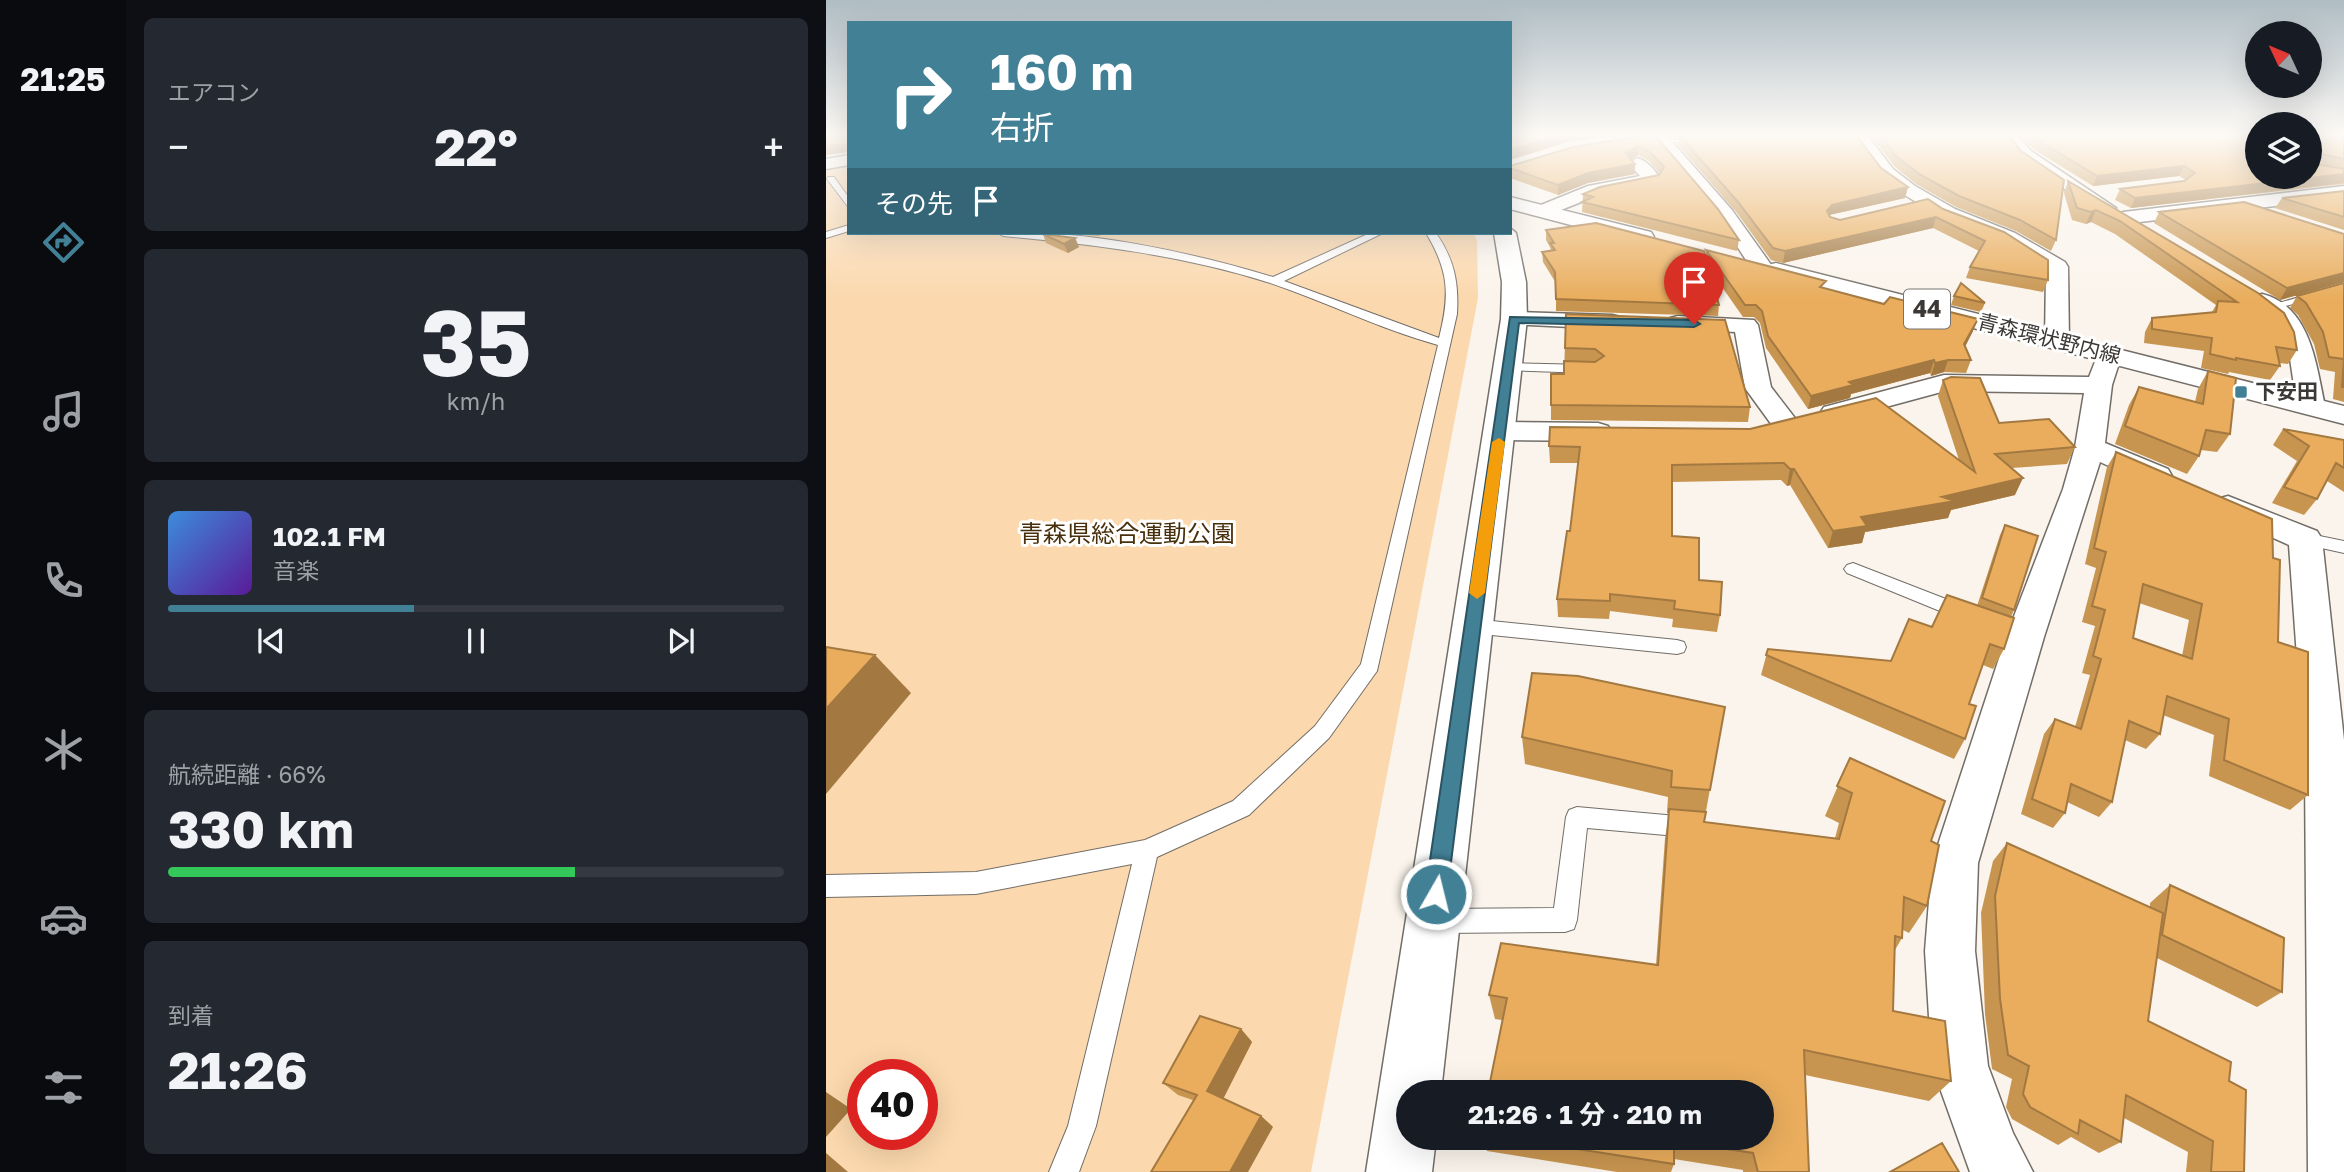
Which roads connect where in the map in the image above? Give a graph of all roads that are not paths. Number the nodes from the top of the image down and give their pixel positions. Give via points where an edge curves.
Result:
1 (1596, 190) edge
2 (1706, 190) edge
3 (1911, 190) edge
4 (2077, 190) edge
5 (2112, 192) dead end
6 (2344, 192) edge
7 (2085, 195) junction
8 (1927, 201) junction
9 (1512, 203) edge
10 (2241, 206) junction
11 (1901, 207) edge
12 (1543, 211) junction
13 (2123, 218) junction
14 (2280, 219) edge
15 (847, 229) edge
16 (826, 235) edge
17 (1020, 235) edge
18 (1373, 235) edge
19 (1432, 235) edge
20 (1505, 235) edge
21 (2156, 237) edge
22 (1662, 242) edge
23 (1725, 257) edge
24 (1761, 266) junction
25 (2323, 276) edge
26 (1274, 281) junction
27 (2344, 286) edge
28 (2242, 288) edge
29 (2271, 307) junction
30 (1514, 319) junction
31 (2057, 342) junction
32 (1444, 343) junction
33 (2109, 354) junction
34 (1508, 367) junction
35 (1595, 370) edge
36 (2099, 385) junction
37 (2311, 406) junction
38 (2344, 415) edge
39 (1787, 426) junction
40 (1500, 431) junction
41 (1760, 431) edge
42 (1623, 433) edge
43 (2090, 447) junction
44 (2305, 538) junction
45 (2344, 547) edge
46 (1853, 569) dead end
47 (1976, 618) edge
48 (1472, 626) junction
49 (1677, 648) dead end
50 (2335, 773) edge
51 (1714, 830) edge
52 (1147, 850) junction
53 (826, 886) edge
54 (1433, 921) junction
55 (1412, 1080) edge
56 (1402, 1150) edge
57 (1064, 1172) edge
58 (1399, 1172) edge
59 (2003, 1172) edge
60 (2338, 1172) edge

1 - 12 street
2 - 24 street
3 - 8 street
4 - 7 street
5 - 7 street
6 - 10 street
7 - 13 street
8 - 11 street
8 - 31 street via 2008,237 2057,267
9 - 12 street
10 - 13 street
10 - 14 street
12 - 22 street
13 - 21 street
15 - 16 lane
17 - 26 lane via 1152,251
18 - 26 lane
19 - 32 lane via 1446,256 1454,283
20 - 30 street via 1514,282
23 - 24 street, 青森環状野内線 / 44
24 - 31 street, 青森環状野内線 / 44
25 - 27 lane
26 - 32 lane via 1409,335
27 - 29 lane
28 - 29 street
29 - 37 street via 2288,321 2300,345
30 - 34 street
30 - 39 street via 1746,325 1758,388
31 - 33 street, 青森環状野内線 / 44
32 - 52 lane via 1370,666 1322,733 1241,808
33 - 36 street
33 - 37 street, 青森環状野内線 / 44
34 - 35 lane
34 - 40 street
36 - 39 street via 1944,383
36 - 43 street
37 - 38 street, 青森環状野内線 / 44
39 - 41 street
40 - 42 street
40 - 48 street
43 - 44 street
43 - 59 street via 2078,489 2019,635 1955,863 1950,951 1961,1066 1991,1152
44 - 45 lane
44 - 50 street
46 - 47 lane
48 - 49 lane
48 - 54 street
50 - 60 street
51 - 54 lane via 1577,817 1565,920
52 - 53 lane via 976,883
52 - 57 lane via 1082,1126
54 - 55 street
56 - 58 street

